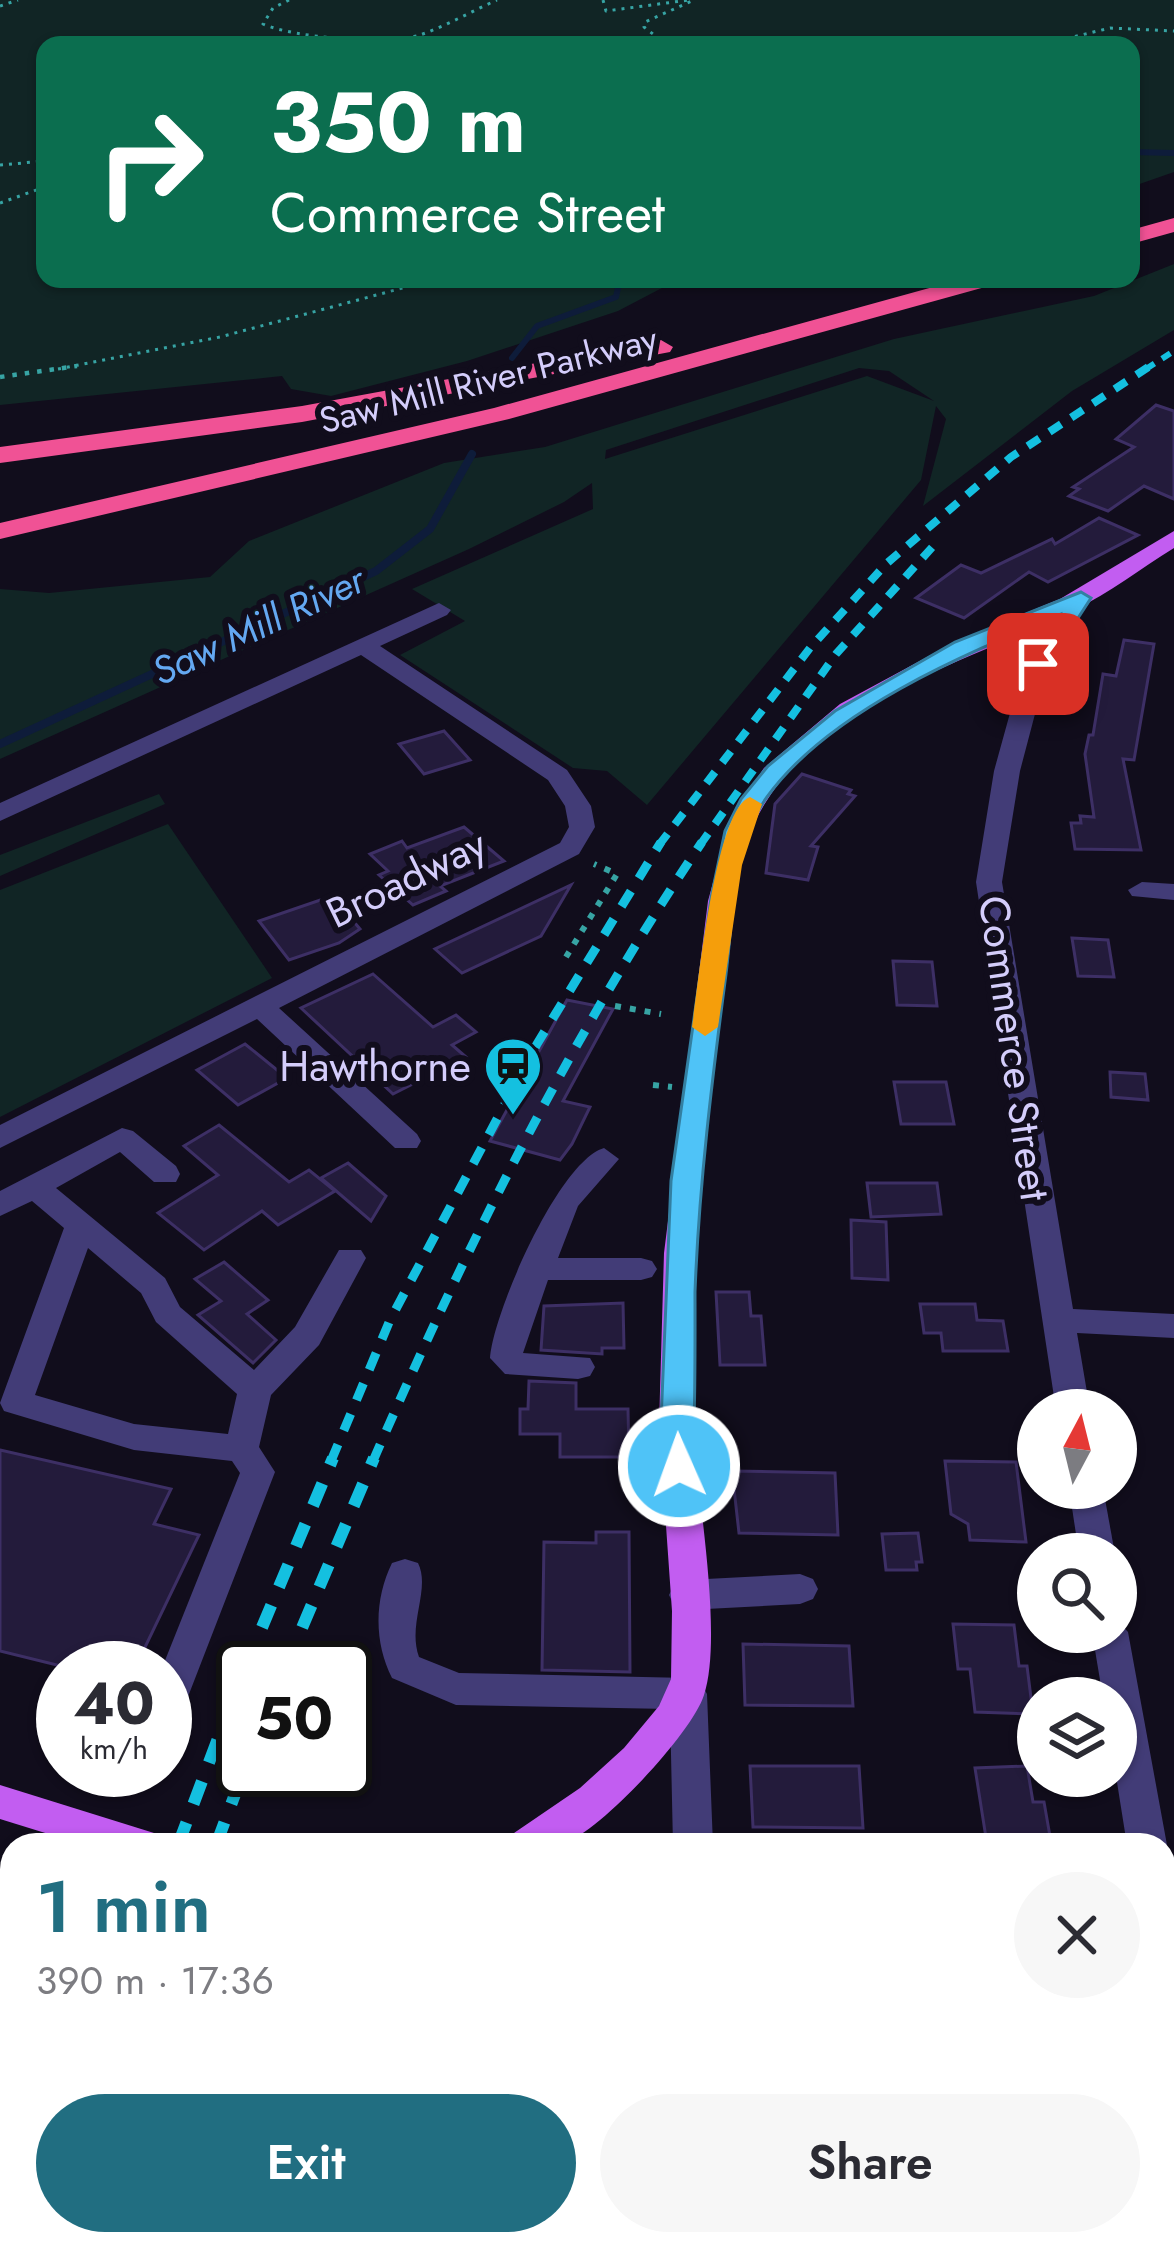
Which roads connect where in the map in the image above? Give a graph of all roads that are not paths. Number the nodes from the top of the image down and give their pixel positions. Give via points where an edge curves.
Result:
1 (1174, 207) edge
2 (1140, 216) edge
3 (1174, 225) edge
4 (1140, 234) edge
5 (876, 288) edge
6 (956, 288) edge
7 (661, 347) junction
8 (390, 441) junction
9 (0, 455) edge
10 (0, 506) edge
11 (0, 531) edge
12 (1174, 538) edge
13 (0, 542) edge
14 (1081, 598) junction
15 (439, 610) dead end
16 (362, 645) junction
17 (0, 814) edge
18 (1142, 890) dead end
19 (1174, 892) edge
20 (259, 1004) junction
21 (0, 1138) edge
22 (406, 1142) dead end
23 (604, 1159) dead end
24 (165, 1174) dead end
25 (14, 1190) edge
26 (81, 1225) junction
27 (350, 1258) dead end
28 (535, 1269) junction
29 (641, 1269) dead end
30 (1058, 1320) junction
31 (1174, 1326) edge
32 (578, 1367) dead end
33 (1069, 1389) edge
34 (255, 1390) junction
35 (242, 1449) junction
36 (405, 1573) dead end
37 (800, 1589) dead end
38 (687, 1595) junction
39 (191, 1641) edge
40 (1114, 1653) edge
41 (688, 1694) junction
42 (0, 1802) edge
43 (100, 1833) edge
44 (547, 1833) edge
45 (693, 1833) edge
46 (1145, 1833) edge

1 - 2 highway
3 - 4 highway
5 - 7 highway, Saw Mill River Parkway
6 - 8 highway, Saw Mill River Parkway
7 - 9 highway via 302,414
7 - 10 highway, Saw Mill River Parkway
8 - 11 highway, Saw Mill River Parkway
8 - 13 highway
12 - 14 main road, Commerce Street
14 - 30 street, Commerce Street via 1038,664 989,882
14 - 38 main road via 962,647 843,716 776,771 737,831 685,1181 676,1422
15 - 16 street
16 - 17 street
16 - 20 street, Broadway via 557,775 582,827 570,848
18 - 19 street
20 - 21 street, Broadway
20 - 22 street
23 - 28 street via 565,1201
24 - 25 street via 122,1138
25 - 26 street
26 - 34 street
26 - 35 street via 16,1402 134,1437
27 - 34 street via 307,1336
28 - 29 street
28 - 32 street via 506,1358
30 - 31 street
30 - 33 street, Commerce Street
34 - 35 street
35 - 39 street via 258,1472
36 - 41 street via 394,1638 405,1667 456,1689
37 - 38 street
38 - 41 main road
40 - 46 street
41 - 44 main road via 617,1778
41 - 45 street
42 - 43 main road

